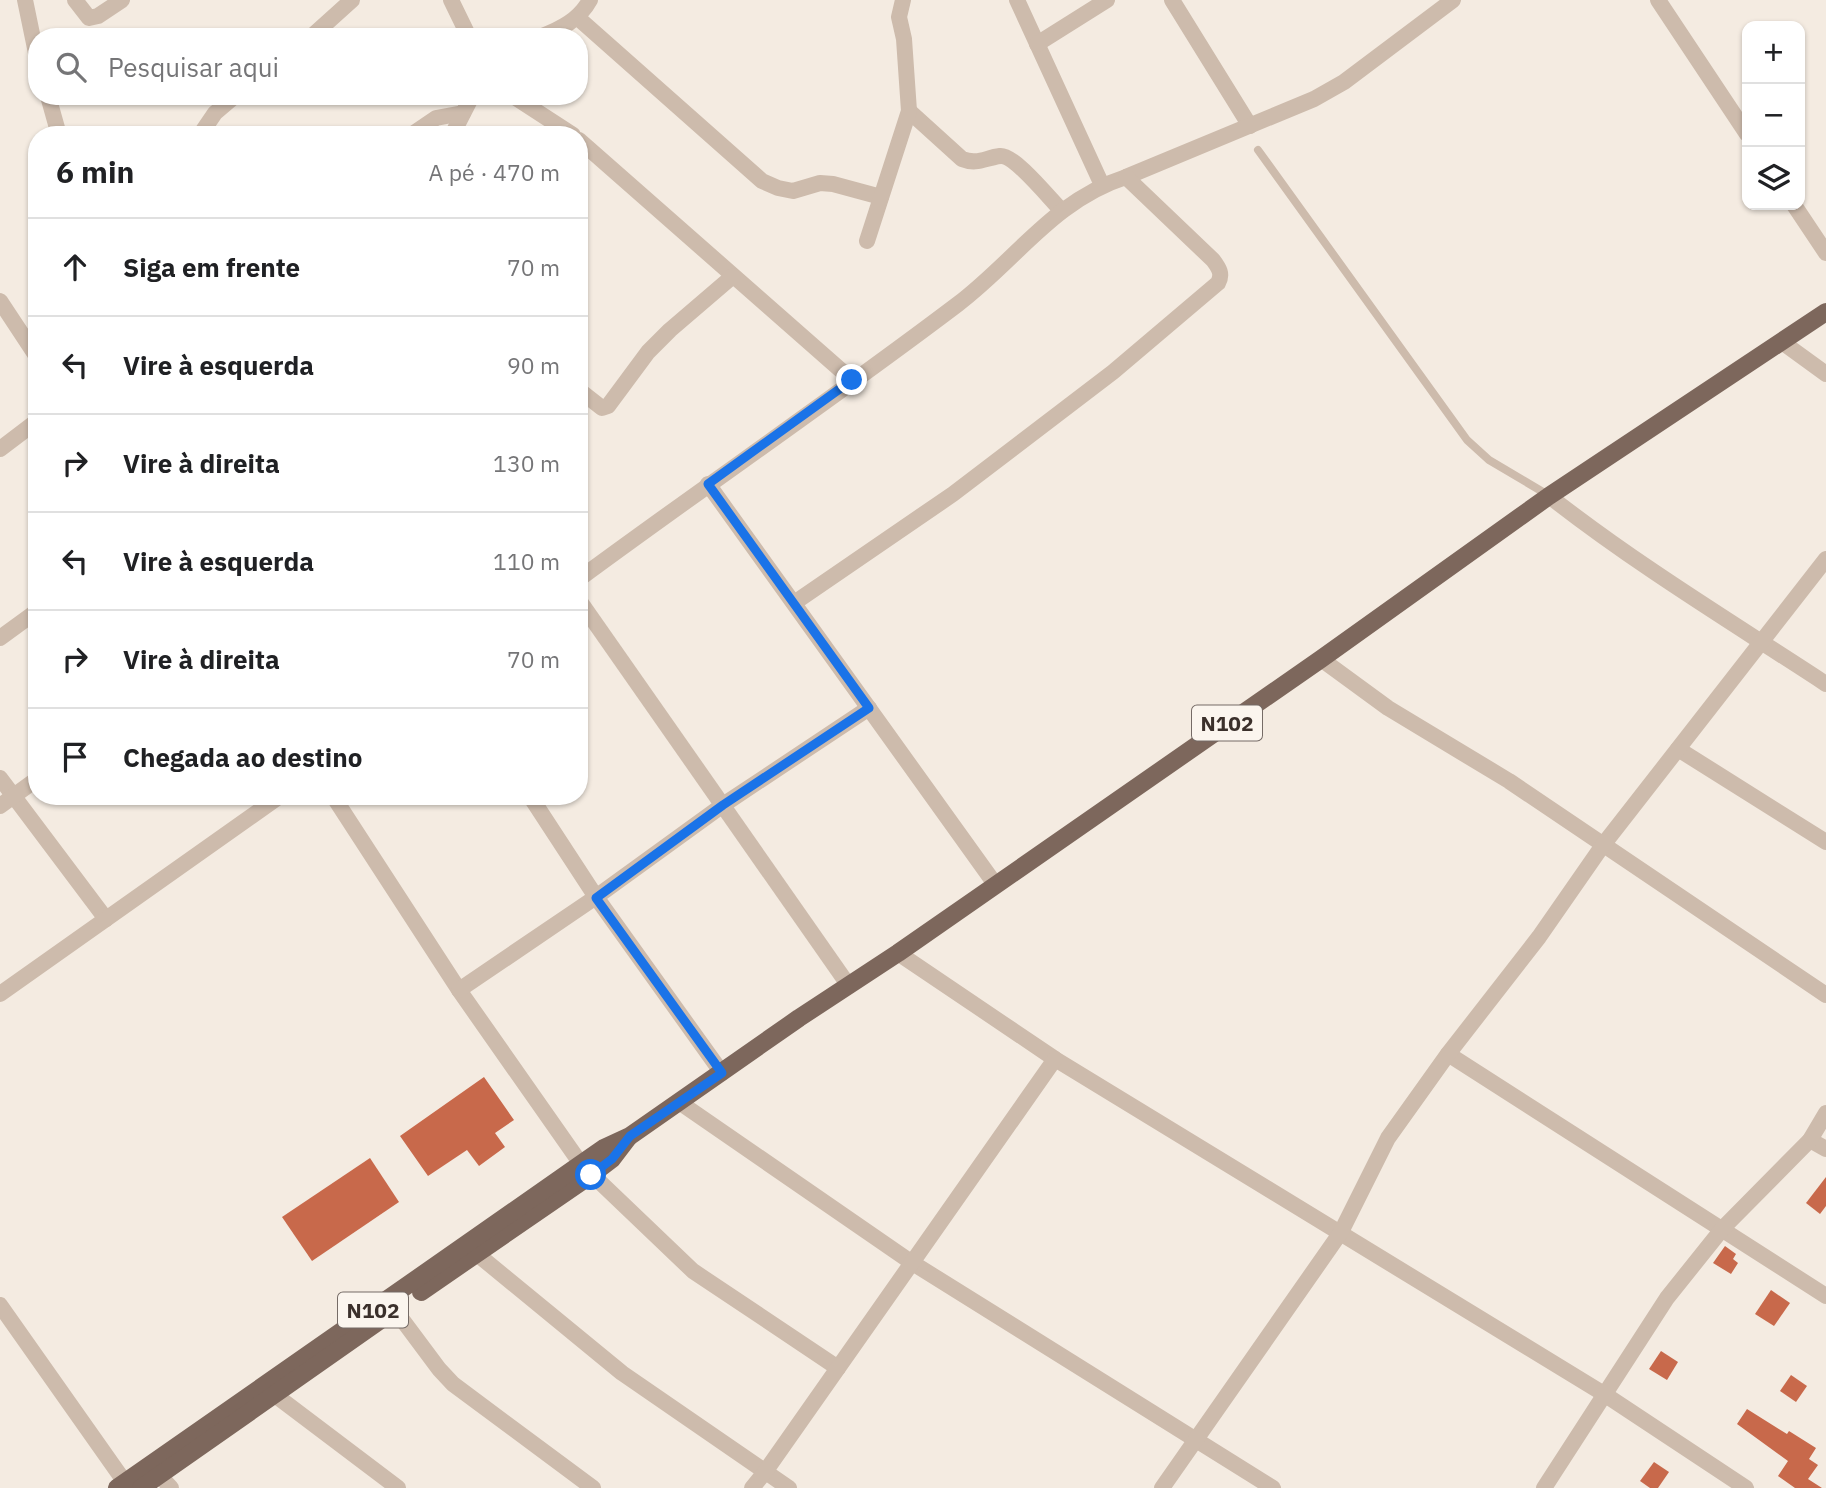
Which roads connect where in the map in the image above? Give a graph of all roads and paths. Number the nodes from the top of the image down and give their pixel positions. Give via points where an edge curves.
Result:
1 (24, 0) edge
2 (75, 0) edge
3 (122, 0) edge
4 (352, 0) edge
5 (451, 0) edge
6 (590, 0) edge
7 (903, 0) edge
8 (1017, 0) edge
9 (1107, 0) edge
10 (1172, 0) edge
11 (1453, 0) edge
12 (1658, 0) edge
13 (578, 18) junction
14 (30, 28) edge
15 (321, 28) edge
16 (465, 28) edge
17 (561, 28) edge
18 (1037, 44) junction
19 (51, 105) edge
20 (224, 105) edge
21 (467, 105) edge
22 (527, 105) edge
23 (909, 111) junction
24 (463, 113) junction
25 (1250, 125) junction
26 (56, 126) edge
27 (206, 126) edge
28 (424, 126) edge
29 (456, 126) edge
30 (558, 126) edge
31 (1742, 126) edge
32 (588, 147) edge
33 (1258, 150) dead end
34 (1126, 177) junction
35 (1102, 185) junction
36 (881, 197) junction
37 (1061, 210) junction
38 (1797, 210) edge
39 (867, 241) dead end
40 (1826, 253) edge
41 (733, 276) junction
42 (0, 301) edge
43 (1826, 312) edge
44 (1782, 342) junction
45 (28, 343) edge
46 (1826, 373) edge
47 (852, 380) junction
48 (588, 397) edge
49 (28, 428) edge
50 (0, 449) edge
51 (708, 484) junction
52 (1549, 496) junction
53 (1826, 559) edge
54 (588, 572) edge
55 (794, 603) junction
56 (588, 613) edge
57 (28, 618) edge
58 (0, 638) edge
59 (1760, 641) junction
60 (1321, 659) junction
61 (1826, 684) edge
62 (869, 708) junction
63 (1678, 749) junction
64 (0, 778) edge
65 (28, 786) edge
66 (7, 801) edge
67 (267, 805) edge
68 (339, 805) edge
69 (536, 805) edge
70 (723, 805) junction
71 (1826, 842) edge
72 (1603, 845) junction
73 (995, 884) junction
74 (596, 898) junction
75 (106, 919) junction
76 (898, 953) junction
77 (849, 986) junction
78 (459, 990) junction
79 (0, 994) edge
80 (1826, 995) edge
81 (1448, 1054) junction
82 (1055, 1059) junction
83 (722, 1073) junction
84 (679, 1102) junction
85 (1826, 1113) edge
86 (1810, 1140) junction
87 (1826, 1149) edge
88 (586, 1170) junction
89 (1723, 1228) junction
90 (1341, 1233) junction
91 (477, 1254) junction
92 (911, 1262) junction
93 (1826, 1296) edge
94 (0, 1305) edge
95 (396, 1310) junction
96 (838, 1368) junction
97 (1604, 1394) junction
98 (275, 1395) junction
99 (1197, 1440) junction
100 (765, 1472) junction
101 (165, 1481) edge
102 (128, 1487) edge
103 (398, 1488) edge
104 (593, 1488) edge
105 (752, 1488) edge
106 (789, 1488) edge
107 (1162, 1488) edge
108 (1273, 1488) edge
109 (1544, 1488) edge
110 (1746, 1488) edge

1 - 14 street
2 - 3 street via 89,18
4 - 15 street
5 - 16 street
6 - 13 street
7 - 23 street via 899,17
8 - 18 street
9 - 18 street
10 - 25 street
11 - 25 street via 1344,82
12 - 31 street
13 - 17 street
13 - 36 street via 762,181 793,191 833,184
18 - 35 street
19 - 26 street
20 - 27 street
21 - 24 street
22 - 30 street
23 - 36 street
23 - 37 street via 962,159 981,162 1001,156 1012,160
24 - 28 street via 436,118
24 - 29 street
25 - 34 street
32 - 41 street
33 - 52 lane via 1467,440 1489,460
34 - 35 street
34 - 55 street via 1213,260 1221,278 1218,283 1113,372 953,494
35 - 37 street
36 - 39 street
37 - 47 street via 962,301
38 - 40 street
41 - 47 street
41 - 48 street via 648,352 608,407 602,408
42 - 45 street
43 - 44 main road, N102
44 - 46 street
44 - 52 main road, N102
47 - 51 street
49 - 50 street
51 - 54 street
51 - 55 street
52 - 59 street via 1646,567
52 - 60 main road, N102
53 - 59 street
55 - 62 street
56 - 70 street
57 - 58 street
59 - 61 street
59 - 63 street
60 - 72 street via 1388,708
60 - 73 main road, N102
62 - 70 street
62 - 73 street
63 - 71 street
63 - 72 street
64 - 66 street
65 - 66 street
66 - 75 street
67 - 75 street
68 - 78 street
69 - 74 street
70 - 74 street
70 - 77 street
72 - 80 street
72 - 81 street
73 - 76 main road, N102
74 - 78 street
74 - 83 street
75 - 79 street
76 - 77 main road, N102
76 - 82 street
77 - 83 main road, N102
78 - 88 street
81 - 89 street
81 - 90 street via 1388,1138
82 - 90 street
82 - 92 street
83 - 84 main road, N102
84 - 88 main road, N102 via 630,1136 612,1159
84 - 92 street
85 - 86 street
86 - 87 street
86 - 89 street
88 - 91 main road, N102
88 - 96 street via 693,1271
88 - 102 main road, N102
89 - 93 street
89 - 97 street via 1667,1298
90 - 97 street
90 - 99 street
91 - 95 main road, N102
91 - 100 street via 622,1373
92 - 96 street
92 - 99 street
94 - 102 street
95 - 98 main road, N102
95 - 104 street via 453,1384
96 - 100 street
97 - 109 street
97 - 110 street
98 - 101 main road, N102
98 - 103 street
99 - 107 street
99 - 108 street
100 - 105 street
100 - 106 street
101 - 102 main road, N102

